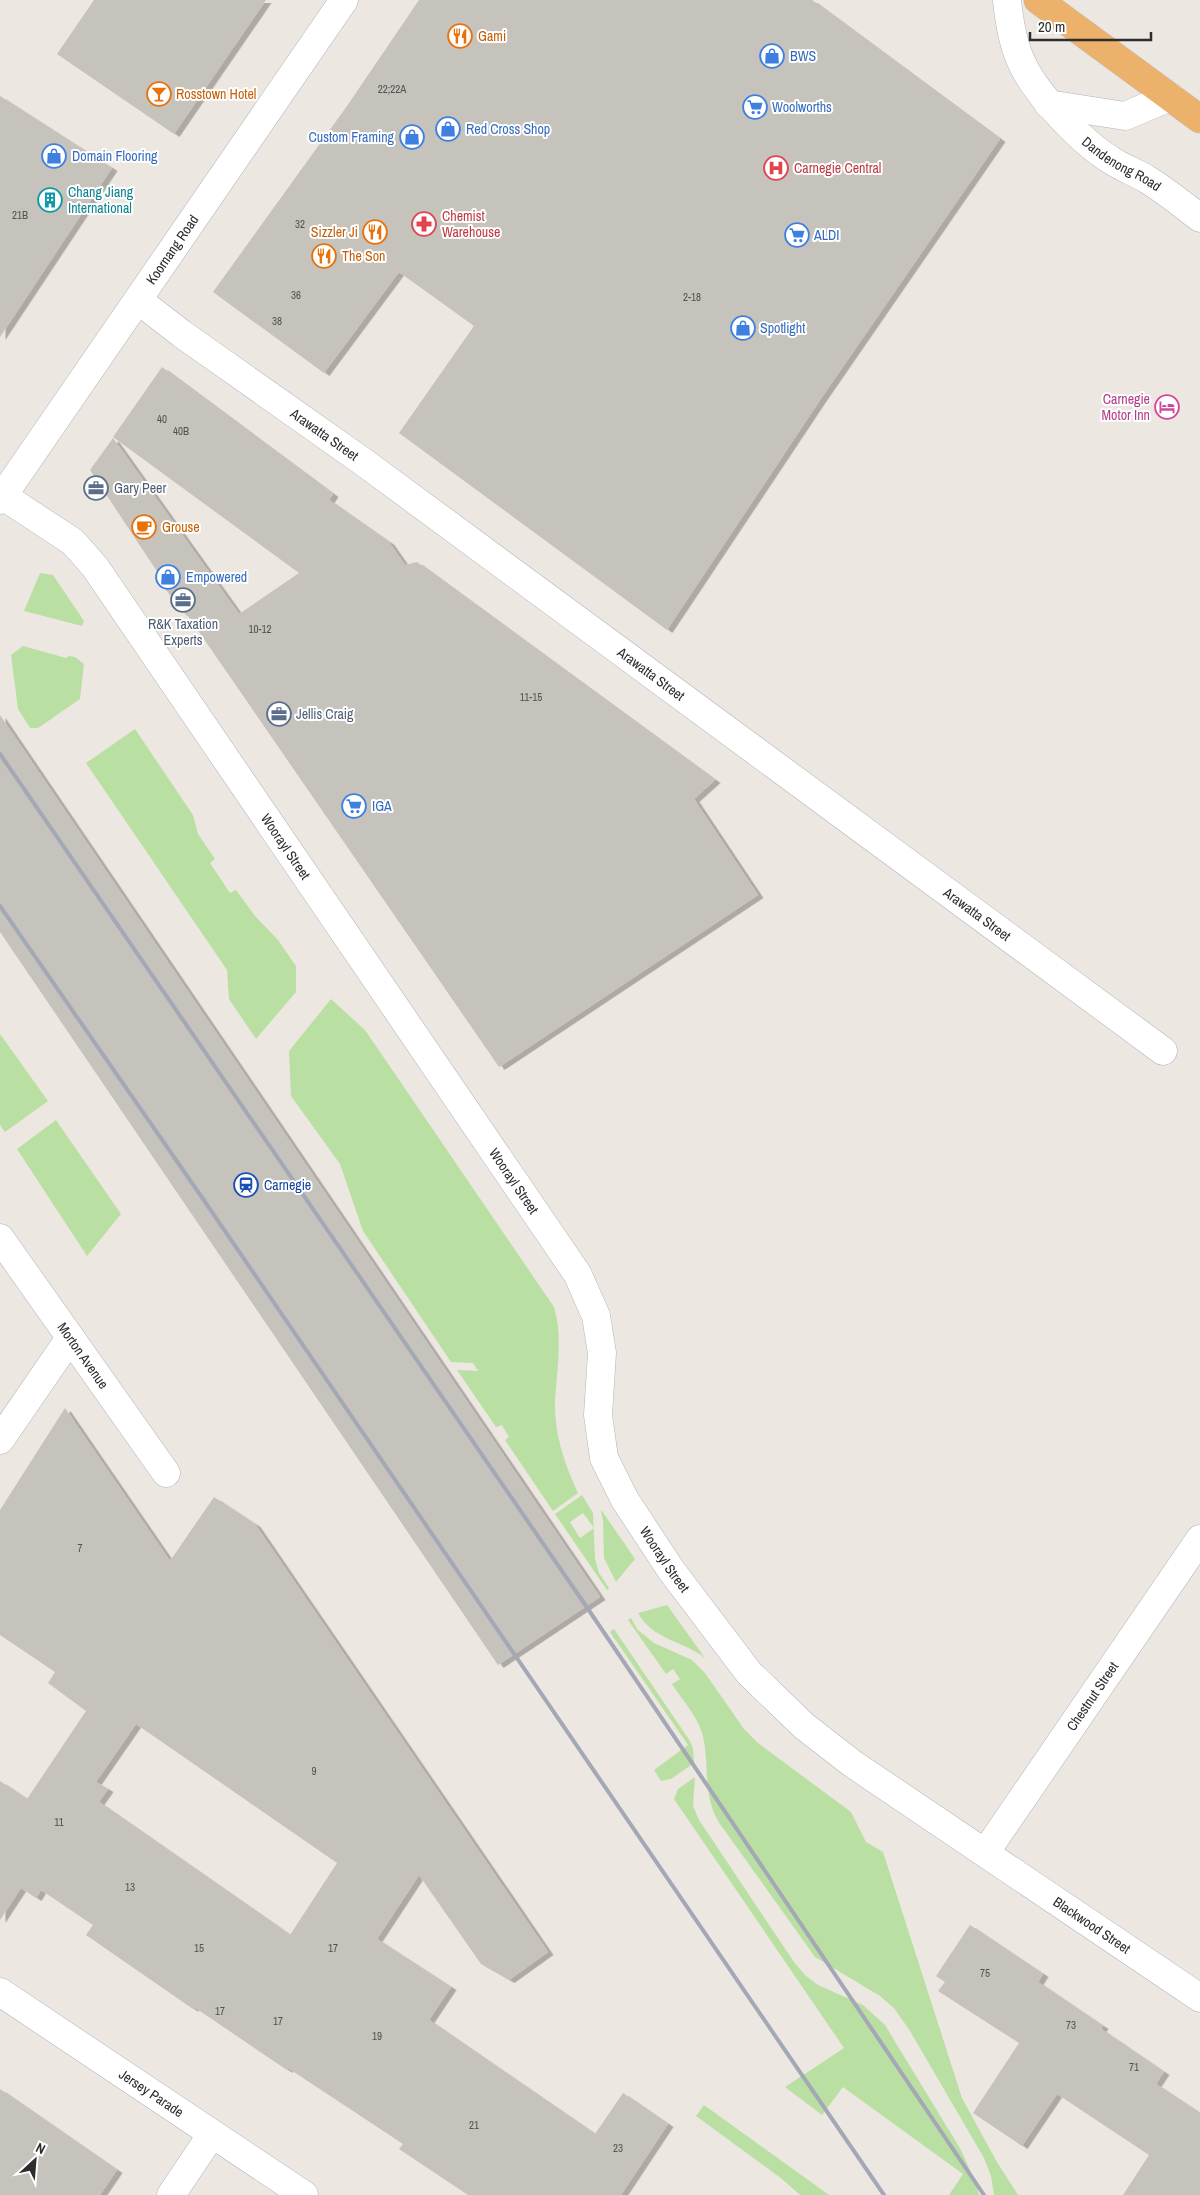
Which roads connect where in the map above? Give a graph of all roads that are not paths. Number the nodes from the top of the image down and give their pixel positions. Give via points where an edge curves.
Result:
1 (344, 0) edge
2 (1007, 0) edge
3 (1038, 0) edge
4 (1170, 97) junction
5 (1048, 104) junction
6 (1200, 119) edge
7 (1200, 218) edge
8 (138, 300) junction
9 (1, 496) edge
10 (1163, 1051) dead end
11 (0, 1238) edge
12 (70, 1338) junction
13 (0, 1440) edge
14 (166, 1473) dead end
15 (1200, 1539) edge
16 (985, 1853) junction
17 (0, 1992) edge
18 (1200, 1998) edge
19 (212, 2134) junction
20 (171, 2195) edge
21 (304, 2195) edge

1 - 8 street, Koornang Road
2 - 5 street, Dandenong Road via 1011,33 1020,60
3 - 4 highway
4 - 5 street, Dandenong Road via 1125,116
4 - 6 highway
5 - 7 street, Dandenong Road via 1113,162 1146,178
8 - 9 street, Koornang Road
8 - 10 street, Arawatta Street via 362,460
9 - 16 street, Woorayl Street via 73,542 95,566 578,1275 596,1316 602,1353 598,1415 604,1458 625,1500 671,1570 749,1673 804,1726 853,1764
11 - 12 street, Morton Avenue
12 - 13 street
12 - 14 street, Morton Avenue
15 - 16 street, Chestnut Street
16 - 18 street, Blackwood Street
17 - 19 street, Jersey Parade
19 - 20 street
19 - 21 street, Jersey Parade

